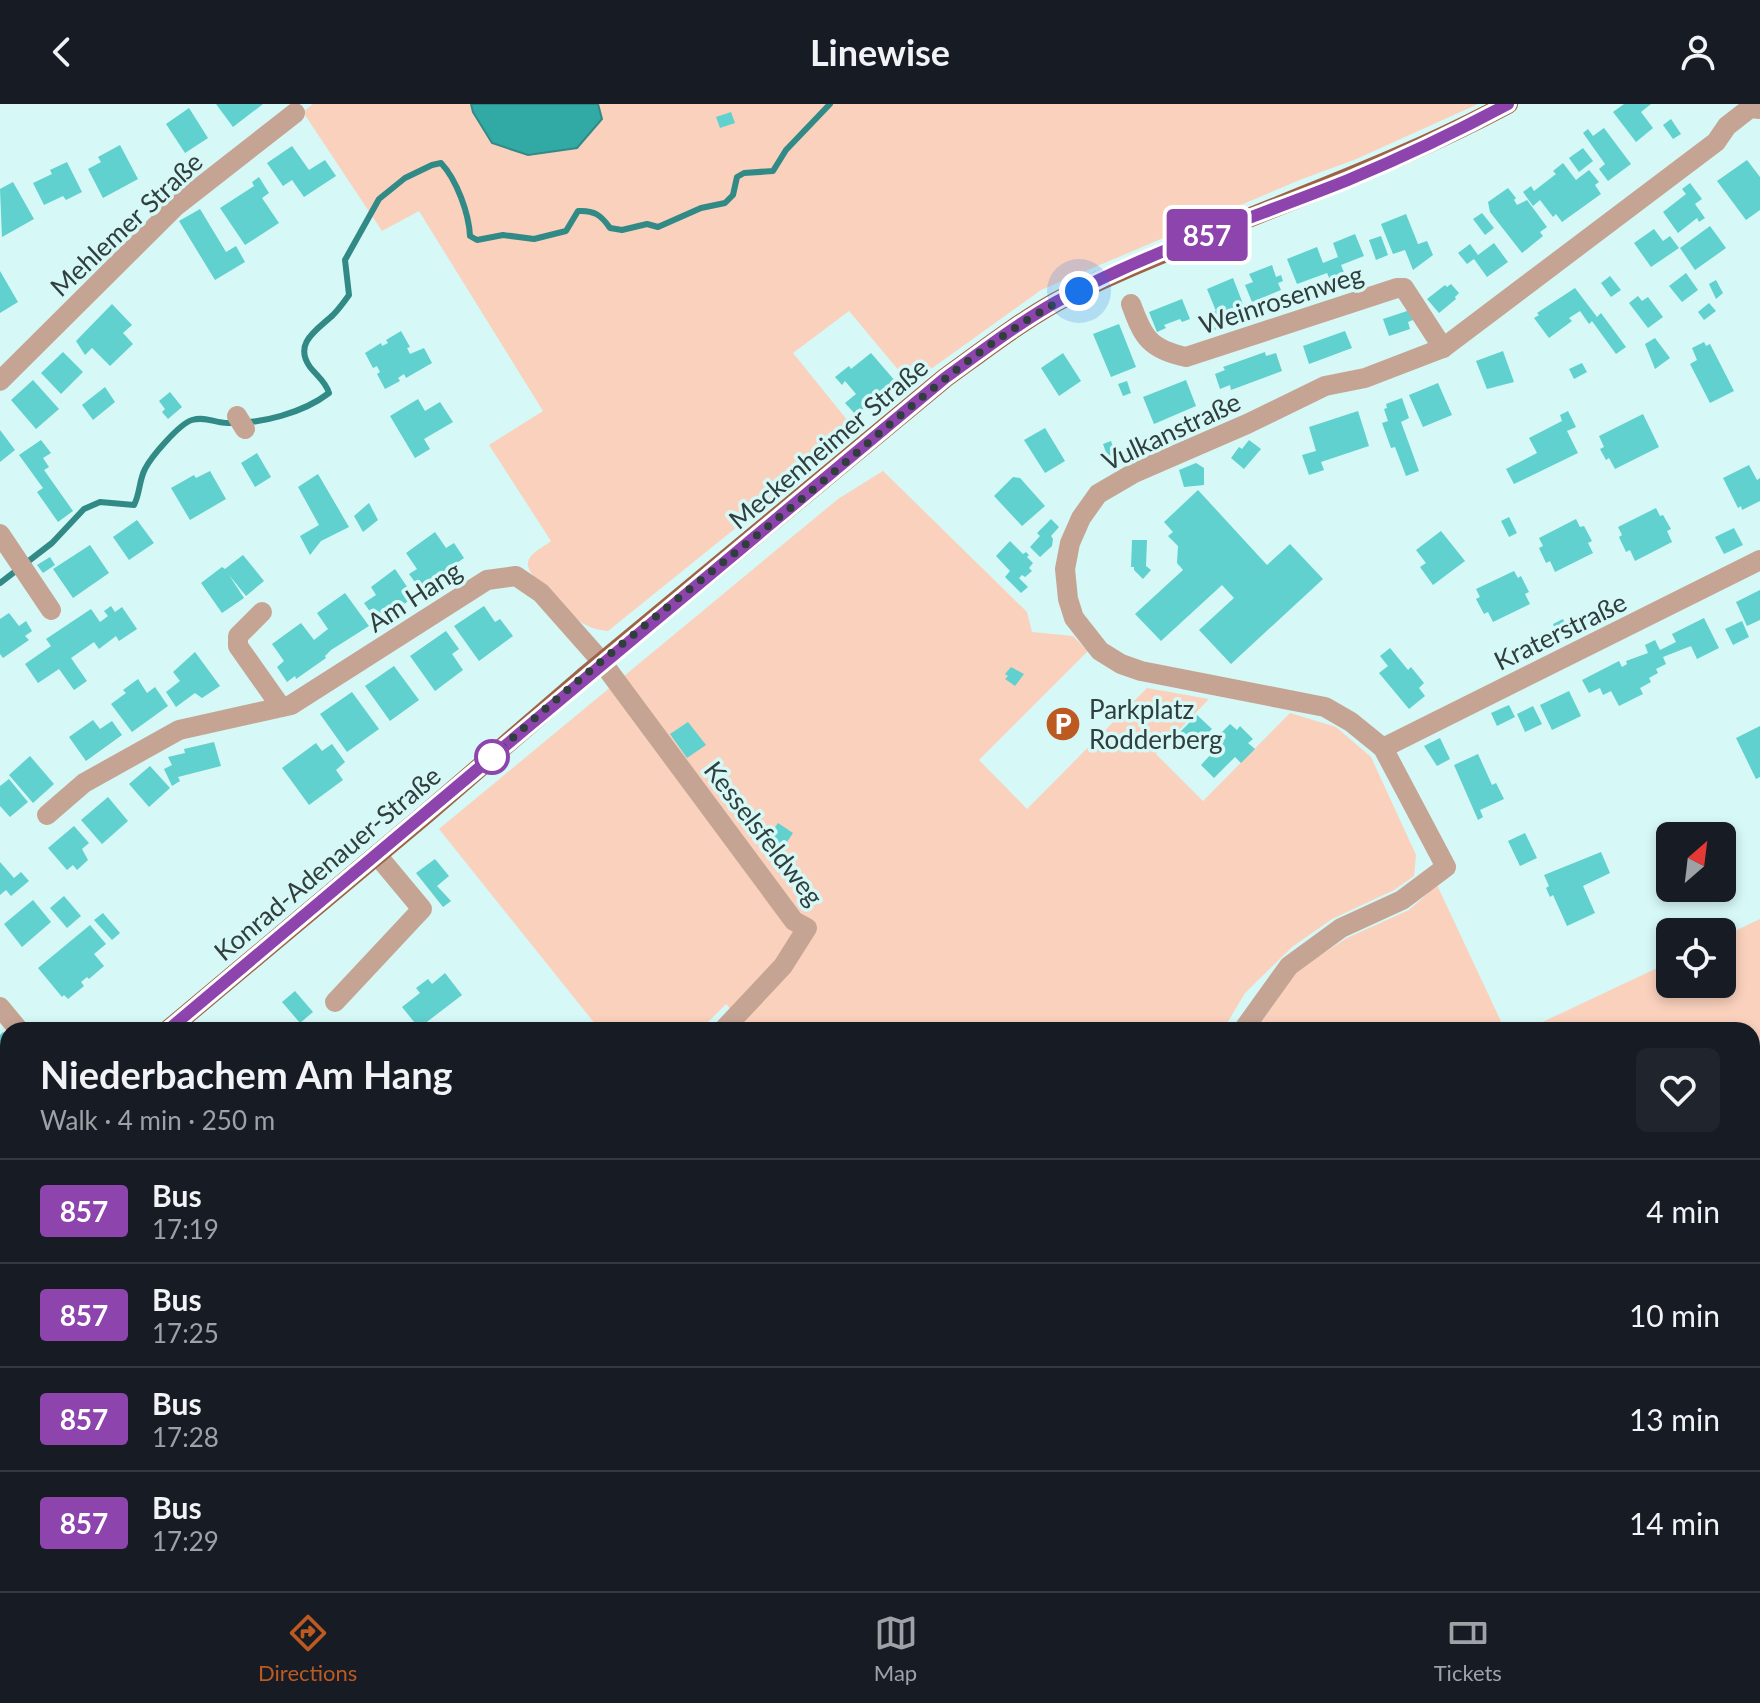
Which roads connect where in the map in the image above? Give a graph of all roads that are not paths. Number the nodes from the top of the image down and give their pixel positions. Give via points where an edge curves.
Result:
1 (1508, 104) edge
2 (1760, 109) edge
3 (295, 113) dead end
4 (1131, 304) dead end
5 (1443, 348) junction
6 (0, 381) edge
7 (0, 534) edge
8 (1760, 560) edge
9 (51, 610) dead end
10 (262, 612) dead end
11 (628, 641) joint
12 (602, 662) junction
13 (281, 707) junction
14 (1383, 748) junction
15 (47, 815) dead end
16 (377, 855) junction
17 (335, 1002) dead end
18 (178, 1022) edge
19 (730, 1022) edge
20 (1249, 1022) edge

1 - 11 main road, Meckenheimer Straße via 1449,136 1055,303 945,378
2 - 5 street, Vulkanstraße via 1750,108 1739,116 1716,142
3 - 6 street, Mehlemer Straße via 176,206
4 - 5 street, Weinrosenweg via 1141,333 1150,342 1186,357 1404,288
5 - 14 street, Vulkanstraße via 1365,378 1325,386 1098,494 1070,543 1065,569 1074,618 1100,651 1121,664 1325,707
7 - 9 street
8 - 14 street, Kraterstraße
10 - 13 street via 238,636 238,646
11 - 12 main road, Konrad-Adenauer-Straße
12 - 13 street, Am Hang via 541,593 516,576 487,580
12 - 16 main road, Konrad-Adenauer-Straße
12 - 19 street, Kesselsfeldweg via 794,921 807,928 783,966
13 - 15 street, Am Hang via 179,730 84,783
14 - 20 street, Vulkanstraße via 1446,867 1402,900 1341,928 1289,966
16 - 17 street via 422,909
16 - 18 main road, Konrad-Adenauer-Straße

